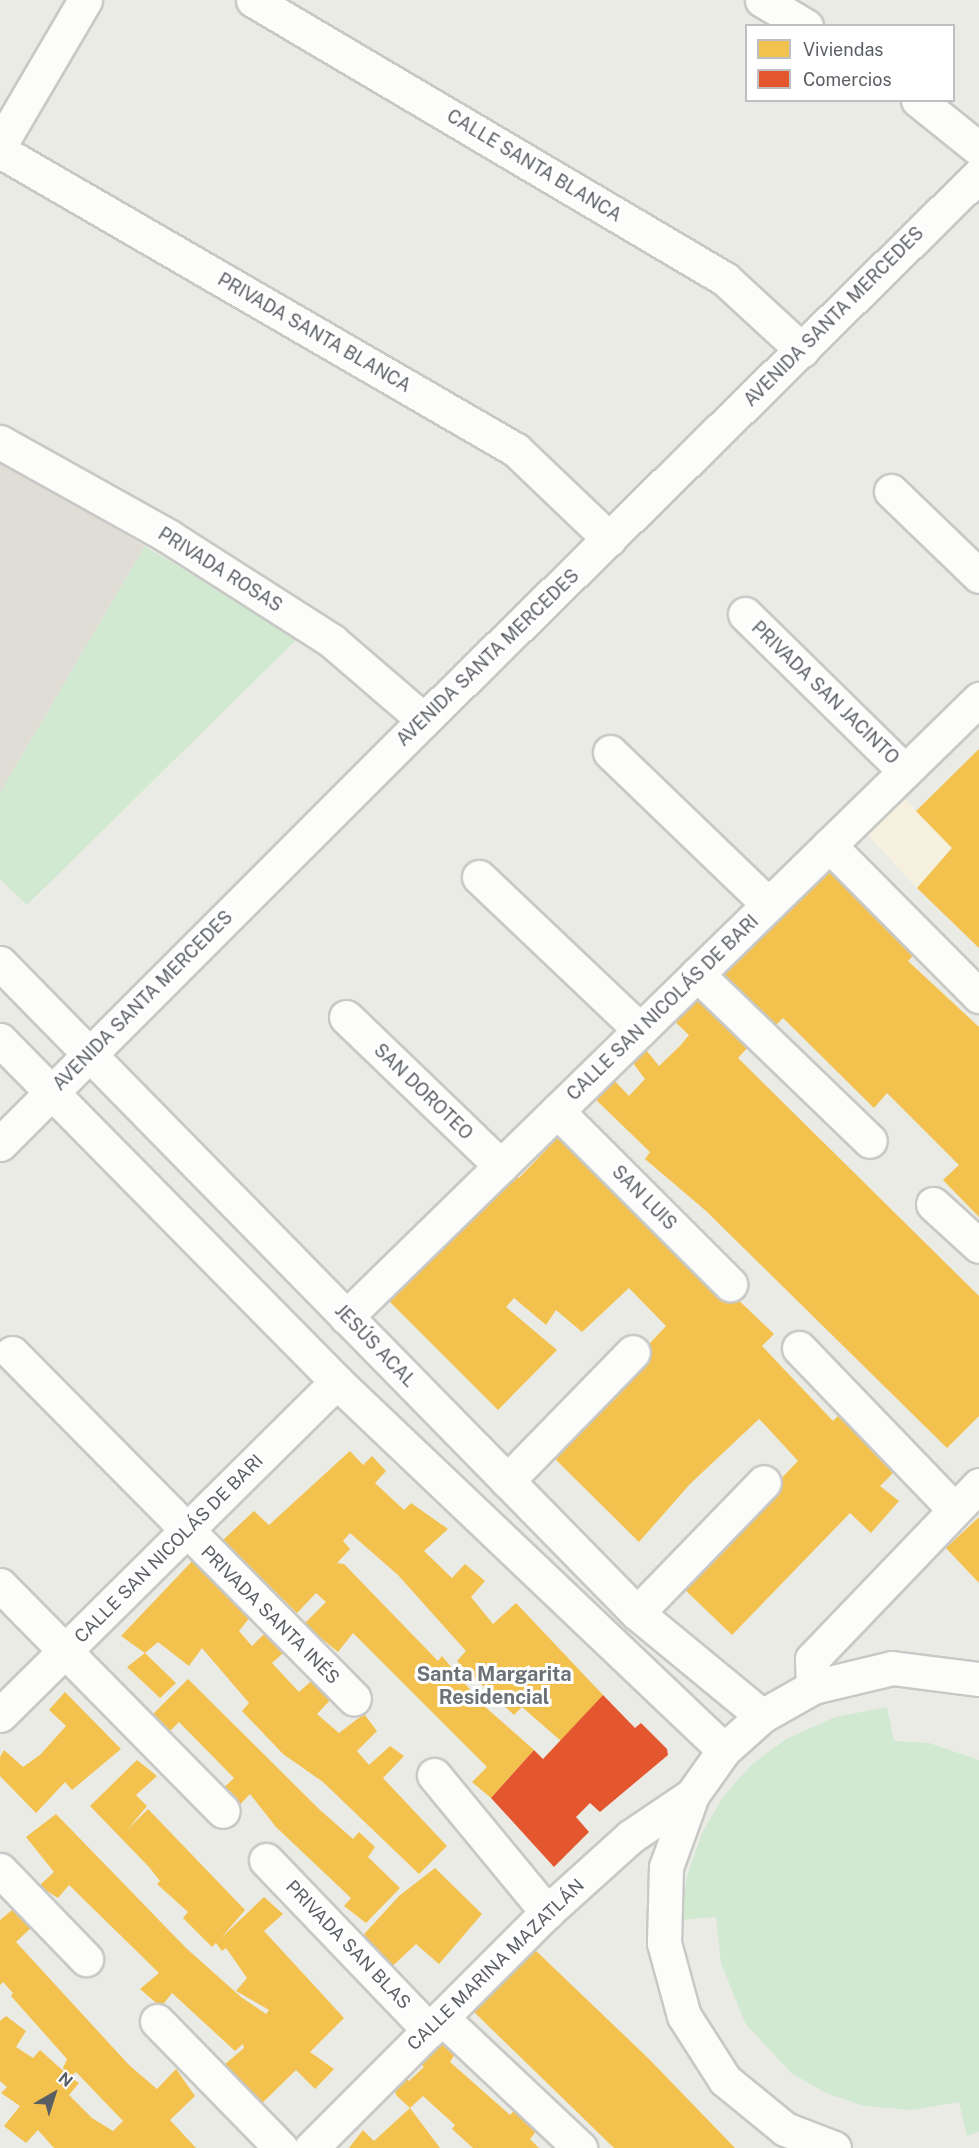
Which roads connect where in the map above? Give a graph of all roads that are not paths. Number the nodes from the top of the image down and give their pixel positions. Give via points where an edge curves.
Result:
1 (85, 0) edge
2 (253, 0) edge
3 (762, 0) edge
4 (803, 24) edge
5 (920, 102) edge
6 (0, 145) edge
7 (979, 149) edge
8 (0, 151) edge
9 (979, 175) edge
10 (802, 350) junction
11 (0, 442) edge
12 (891, 491) dead end
13 (609, 539) junction
14 (979, 576) edge
15 (745, 614) dead end
16 (974, 713) edge
17 (424, 720) junction
18 (610, 752) dead end
19 (905, 771) junction
20 (829, 845) junction
21 (480, 877) dead end
22 (768, 904) junction
23 (0, 963) edge
24 (697, 974) junction
25 (979, 996) edge
26 (346, 1017) dead end
27 (640, 1030) junction
28 (0, 1040) edge
29 (90, 1054) junction
30 (52, 1092) junction
31 (557, 1111) junction
32 (870, 1141) dead end
33 (0, 1144) edge
34 (501, 1166) junction
35 (933, 1204) dead end
36 (979, 1246) edge
37 (730, 1284) dead end
38 (346, 1317) junction
39 (799, 1348) dead end
40 (633, 1352) dead end
41 (12, 1353) dead end
42 (337, 1383) junction
43 (507, 1481) junction
44 (764, 1482) dead end
45 (979, 1485) edge
46 (954, 1509) junction
47 (186, 1532) junction
48 (0, 1585) edge
49 (637, 1613) junction
50 (64, 1652) junction
51 (979, 1679) edge
52 (813, 1686) junction
53 (354, 1699) dead end
54 (0, 1714) edge
55 (762, 1716) junction
56 (724, 1750) junction
57 (434, 1775) dead end
58 (692, 1795) junction
59 (223, 1811) dead end
60 (266, 1860) dead end
61 (0, 1870) edge
62 (547, 1912) junction
63 (86, 1959) dead end
64 (158, 2021) dead end
65 (436, 2024) junction
66 (315, 2147) edge
67 (280, 2148) edge
68 (580, 2148) edge
69 (834, 2148) edge

1 - 6 street
2 - 10 street, CALLE SANTA BLANCA via 725,279
3 - 4 street
5 - 7 street
8 - 13 street, PRIVADA SANTA BLANCA via 516,450
9 - 10 street, AVENIDA SANTA MERCEDES
10 - 13 street, AVENIDA SANTA MERCEDES
11 - 17 street, PRIVADA ROSAS via 168,536 332,641
12 - 14 street
13 - 17 street, AVENIDA SANTA MERCEDES
15 - 19 street, PRIVADA SAN JACINTO
16 - 19 street, CALLE SAN NICOLÁS DE BARI
17 - 29 street, AVENIDA SANTA MERCEDES
18 - 22 street
19 - 20 street, CALLE SAN NICOLÁS DE BARI
20 - 22 street, CALLE SAN NICOLÁS DE BARI
20 - 25 street
21 - 27 street
22 - 24 street, CALLE SAN NICOLÁS DE BARI
23 - 29 street, JESÚS ACAL
24 - 27 street, CALLE SAN NICOLÁS DE BARI
24 - 32 street
26 - 34 street, SAN DOROTEO
27 - 31 street, CALLE SAN NICOLÁS DE BARI
28 - 30 street
29 - 30 street, AVENIDA SANTA MERCEDES
29 - 38 street, JESÚS ACAL
30 - 33 street, AVENIDA SANTA MERCEDES
30 - 42 street
31 - 34 street, CALLE SAN NICOLÁS DE BARI
31 - 37 street, SAN LUIS
34 - 38 street, CALLE SAN NICOLÁS DE BARI
35 - 36 street
38 - 43 street, JESÚS ACAL
39 - 46 street
40 - 43 street
41 - 47 street, PRIVADA SANTA INÉS
42 - 47 street, CALLE SAN NICOLÁS DE BARI
42 - 56 street
43 - 49 street, JESÚS ACAL
44 - 49 street
45 - 46 street
46 - 52 street via 812,1659
47 - 50 street, CALLE SAN NICOLÁS DE BARI
47 - 53 street, PRIVADA SANTA INÉS
48 - 50 street
49 - 55 street, JESÚS ACAL
50 - 54 street, CALLE SAN NICOLÁS DE BARI
50 - 59 street
51 - 52 street via 892,1668
52 - 55 street
55 - 56 street
56 - 58 street
57 - 62 street
58 - 62 street, CALLE MARINA MAZATLÁN via 630,1837
58 - 69 street via 666,1878 664,1943 684,2016 725,2080 785,2129
60 - 65 street, PRIVADA SAN BLAS
61 - 63 street
62 - 65 street, CALLE MARINA MAZATLÁN
64 - 67 street
65 - 66 street, CALLE MARINA MAZATLÁN
65 - 68 street, PRIVADA SAN BLAS

